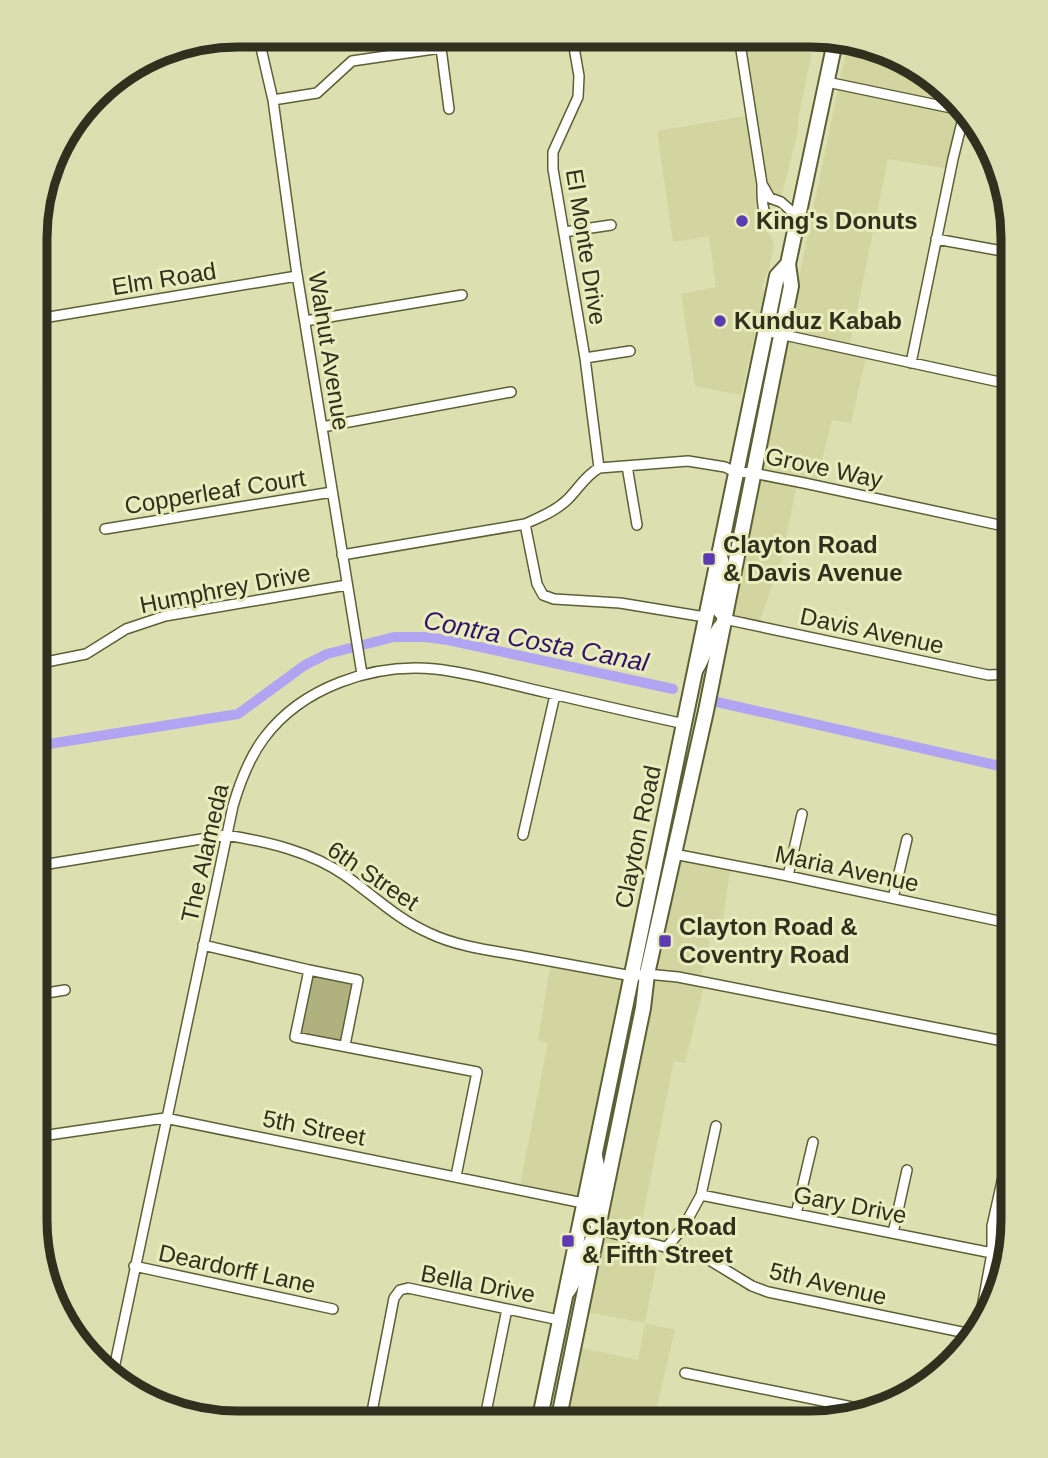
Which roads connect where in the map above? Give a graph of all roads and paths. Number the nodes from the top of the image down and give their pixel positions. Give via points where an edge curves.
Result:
1 (574, 47) edge
2 (741, 47) edge
3 (261, 48) edge
4 (834, 49) edge
5 (827, 82) junction
6 (273, 100) junction
7 (948, 107) edge
8 (449, 109) dead end
9 (962, 123) edge
10 (762, 184) junction
11 (798, 216) junction
12 (611, 225) dead end
13 (564, 232) junction
14 (936, 239) junction
15 (1001, 251) edge
16 (788, 264) junction
17 (297, 276) junction
18 (462, 295) dead end
19 (47, 317) edge
20 (305, 321) junction
21 (766, 331) junction
22 (782, 335) junction
23 (630, 351) dead end
24 (585, 358) junction
25 (912, 363) junction
26 (1001, 382) edge
27 (511, 392) dead end
28 (322, 427) junction
29 (627, 466) junction
30 (599, 468) junction
31 (735, 472) junction
32 (753, 473) junction
33 (332, 492) junction
34 (525, 524) junction
35 (637, 525) dead end
36 (1001, 525) edge
37 (105, 529) dead end
38 (720, 545) junction
39 (342, 555) junction
40 (347, 585) junction
41 (705, 617) junction
42 (724, 618) junction
43 (47, 662) edge
44 (362, 674) junction
45 (1001, 674) edge
46 (694, 677) junction
47 (555, 695) junction
48 (684, 724) junction
49 (802, 814) dead end
50 (226, 835) junction
51 (523, 835) dead end
52 (907, 839) dead end
53 (674, 854) junction
54 (47, 864) edge
55 (788, 876) junction
56 (893, 898) junction
57 (1000, 921) edge
58 (203, 945) junction
59 (309, 970) junction
60 (639, 975) junction
61 (65, 990) dead end
62 (47, 993) edge
63 (1000, 1040) edge
64 (345, 1045) junction
65 (165, 1118) junction
66 (716, 1126) dead end
67 (47, 1135) edge
68 (813, 1142) dead end
69 (596, 1146) junction
70 (907, 1170) dead end
71 (456, 1176) junction
72 (1000, 1190) edge
73 (701, 1195) junction
74 (583, 1203) junction
75 (796, 1214) junction
76 (597, 1229) junction
77 (893, 1233) junction
78 (666, 1248) junction
79 (992, 1253) junction
80 (134, 1266) junction
81 (563, 1300) junction
82 (983, 1300) edge
83 (333, 1308) dead end
84 (507, 1309) junction
85 (559, 1320) junction
86 (964, 1332) edge
87 (115, 1365) edge
88 (685, 1373) dead end
89 (849, 1406) edge
90 (372, 1411) edge
91 (486, 1411) edge
92 (541, 1411) edge
93 (560, 1411) edge

1 - 13 street, El Monte Drive via 578,97 553,152
2 - 10 street
3 - 6 street, Walnut Avenue
4 - 5 main road, Clayton Road
5 - 7 street
5 - 11 main road, Clayton Road
6 - 8 street via 317,93 352,61 441,48
6 - 17 street, Walnut Avenue
9 - 14 street
10 - 11 street via 770,198
10 - 11 street via 763,207 771,223 776,226
11 - 16 main road, Clayton Road
12 - 13 street
13 - 24 street, El Monte Drive
14 - 15 street
14 - 25 street
16 - 21 main road, Clayton Road via 778,275
16 - 22 main road, Clayton Road via 791,286
17 - 19 street, Elm Road
17 - 20 street, Walnut Avenue
18 - 20 street
20 - 28 street, Walnut Avenue
21 - 22 street
21 - 31 main road, Clayton Road
22 - 25 street
22 - 32 main road, Clayton Road
23 - 24 street
24 - 30 street, El Monte Drive
25 - 26 street
27 - 28 street
28 - 33 street, Walnut Avenue
29 - 30 street, Grove Way
29 - 31 street, Grove Way via 688,461
29 - 35 street
30 - 34 street via 550,513
31 - 32 street, Grove Way
31 - 38 main road, Clayton Road
32 - 36 street, Grove Way
32 - 42 main road, Clayton Road
33 - 37 street, Copperleaf Court
33 - 39 street, Walnut Avenue
34 - 39 street
34 - 41 street via 543,595
38 - 41 main road, Clayton Road
38 - 42 street via 726,570 717,611
39 - 40 street, Walnut Avenue
40 - 43 street, Humphrey Drive via 165,616 127,629 86,654
40 - 44 street, Walnut Avenue
41 - 46 main road, Clayton Road
42 - 45 street, Davis Avenue
42 - 46 street via 712,631 706,659
42 - 53 main road, Clayton Road
44 - 47 street, The Alameda via 435,669
44 - 50 street, The Alameda via 304,702 264,738 242,778
46 - 48 main road, Clayton Road
47 - 48 street, The Alameda
47 - 51 street
48 - 60 main road, Clayton Road
49 - 55 street
50 - 54 street, 6th Street
50 - 58 street, The Alameda
50 - 60 street, 6th Street via 290,848 316,859 346,876 389,912 432,935 477,948
52 - 56 street
53 - 55 street, Maria Avenue
53 - 60 main road, Clayton Road
55 - 56 street, Maria Avenue
56 - 57 street, Maria Avenue
58 - 59 street
58 - 65 street, The Alameda
59 - 64 street via 358,980
59 - 64 street via 295,1037
60 - 63 street, 6th Street via 678,977
60 - 69 main road, Clayton Road
60 - 76 main road, Clayton Road via 643,1008
61 - 62 street
64 - 71 street via 477,1072
65 - 67 street, 5th Street
65 - 71 street, 5th Street
65 - 80 street, The Alameda
66 - 73 street
68 - 75 street
69 - 74 main road, Clayton Road
69 - 76 street via 600,1168 590,1215
70 - 77 street
71 - 74 street, 5th Street
72 - 79 street
73 - 75 street, Gary Drive
73 - 78 street
74 - 81 main road, Clayton Road
75 - 77 street, Gary Drive
76 - 78 street, 5th Avenue
76 - 81 street via 586,1241 576,1286
76 - 93 main road, Clayton Road
77 - 79 street, Gary Drive
78 - 86 street, 5th Avenue via 706,1258 768,1292
79 - 82 street
80 - 83 street, Deardorff Lane
80 - 87 street, The Alameda
81 - 85 main road, Clayton Road
84 - 85 street, Bella Drive
84 - 90 street, Bella Drive via 400,1290 394,1298
84 - 91 street
85 - 92 main road, Clayton Road
88 - 89 street

